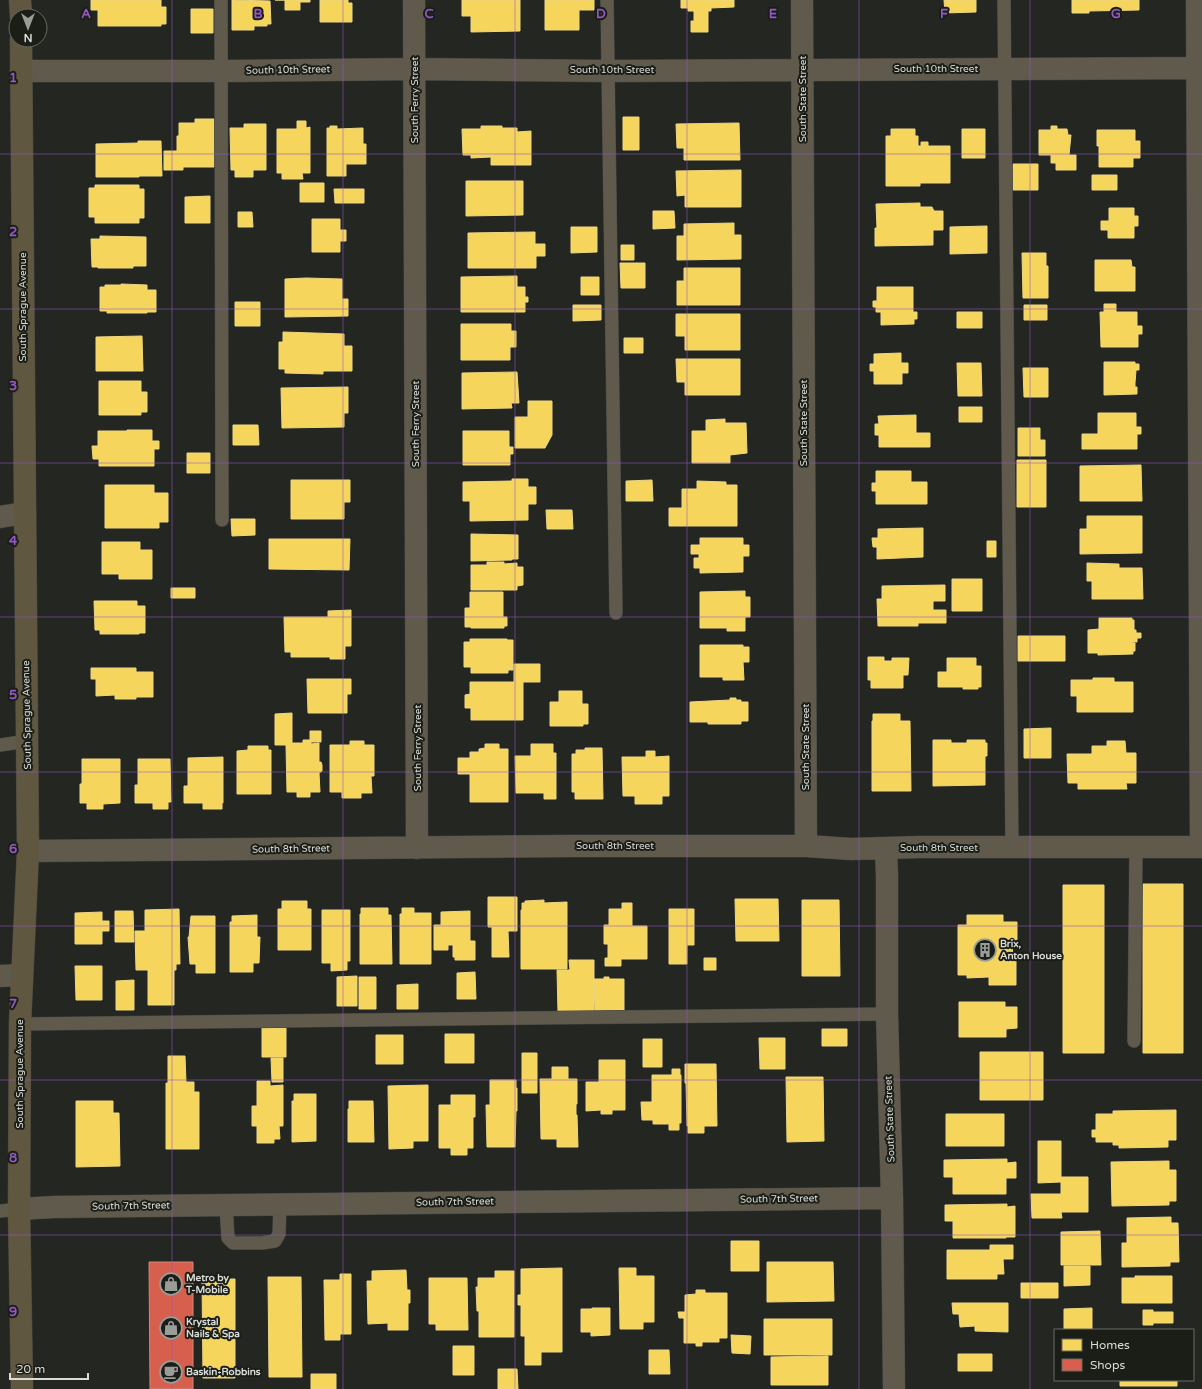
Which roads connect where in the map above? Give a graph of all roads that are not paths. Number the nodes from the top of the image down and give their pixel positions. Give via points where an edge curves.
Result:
1 (221, 0) edge
2 (414, 0) edge
3 (607, 0) edge
4 (802, 0) edge
5 (1004, 0) edge
6 (1197, 0) edge
7 (21, 48) edge
8 (1199, 68) edge
9 (414, 69) junction
10 (1005, 69) junction
11 (803, 70) junction
12 (21, 71) junction
13 (222, 71) junction
14 (608, 71) junction
15 (25, 513) junction
16 (0, 517) edge
17 (222, 520) dead end
18 (616, 613) dead end
19 (27, 741) junction
20 (0, 745) edge
21 (806, 846) junction
22 (1136, 847) junction
23 (1201, 847) edge
24 (417, 848) junction
25 (1012, 848) junction
26 (886, 849) junction
27 (28, 851) junction
28 (0, 976) edge
29 (22, 976) junction
30 (887, 1014) junction
31 (20, 1024) junction
32 (1134, 1042) dead end
33 (892, 1198) junction
34 (280, 1204) junction
35 (226, 1205) junction
36 (10, 1210) edge
37 (22, 1389) edge
38 (894, 1389) edge

1 - 13 lane
2 - 9 street, South Ferry Street
3 - 14 lane
4 - 11 street, South State Street
5 - 10 lane
6 - 8 street
7 - 12 main road, South Sprague Avenue
8 - 10 street, South 10th Street
8 - 23 street
9 - 13 street, South 10th Street
9 - 14 street, South 10th Street
9 - 24 street, South Ferry Street
10 - 11 street, South 10th Street
10 - 25 lane
11 - 14 street, South 10th Street
11 - 21 street, South State Street
12 - 13 street, South 10th Street
12 - 15 main road, South Sprague Avenue
13 - 17 lane
14 - 18 lane
15 - 16 street
15 - 19 main road, South Sprague Avenue
19 - 20 lane
19 - 27 main road, South Sprague Avenue
21 - 24 street, South 8th Street
21 - 26 street, South 8th Street
22 - 23 street, South 8th Street
22 - 25 street, South 8th Street
22 - 32 lane
24 - 27 street, South 8th Street
25 - 26 street, South 8th Street
26 - 30 street, South State Street
27 - 29 main road, South Sprague Avenue
28 - 29 street
29 - 31 main road, South Sprague Avenue
30 - 31 lane
30 - 33 street, South State Street
31 - 36 main road, South Sprague Avenue
33 - 34 street, South 7th Street
33 - 38 street, South State Street
34 - 35 street, South 7th Street
34 - 35 lane via 279,1234 275,1241 262,1243 233,1242 228,1238
35 - 36 street, South 7th Street
36 - 37 main road, South Sprague Avenue

